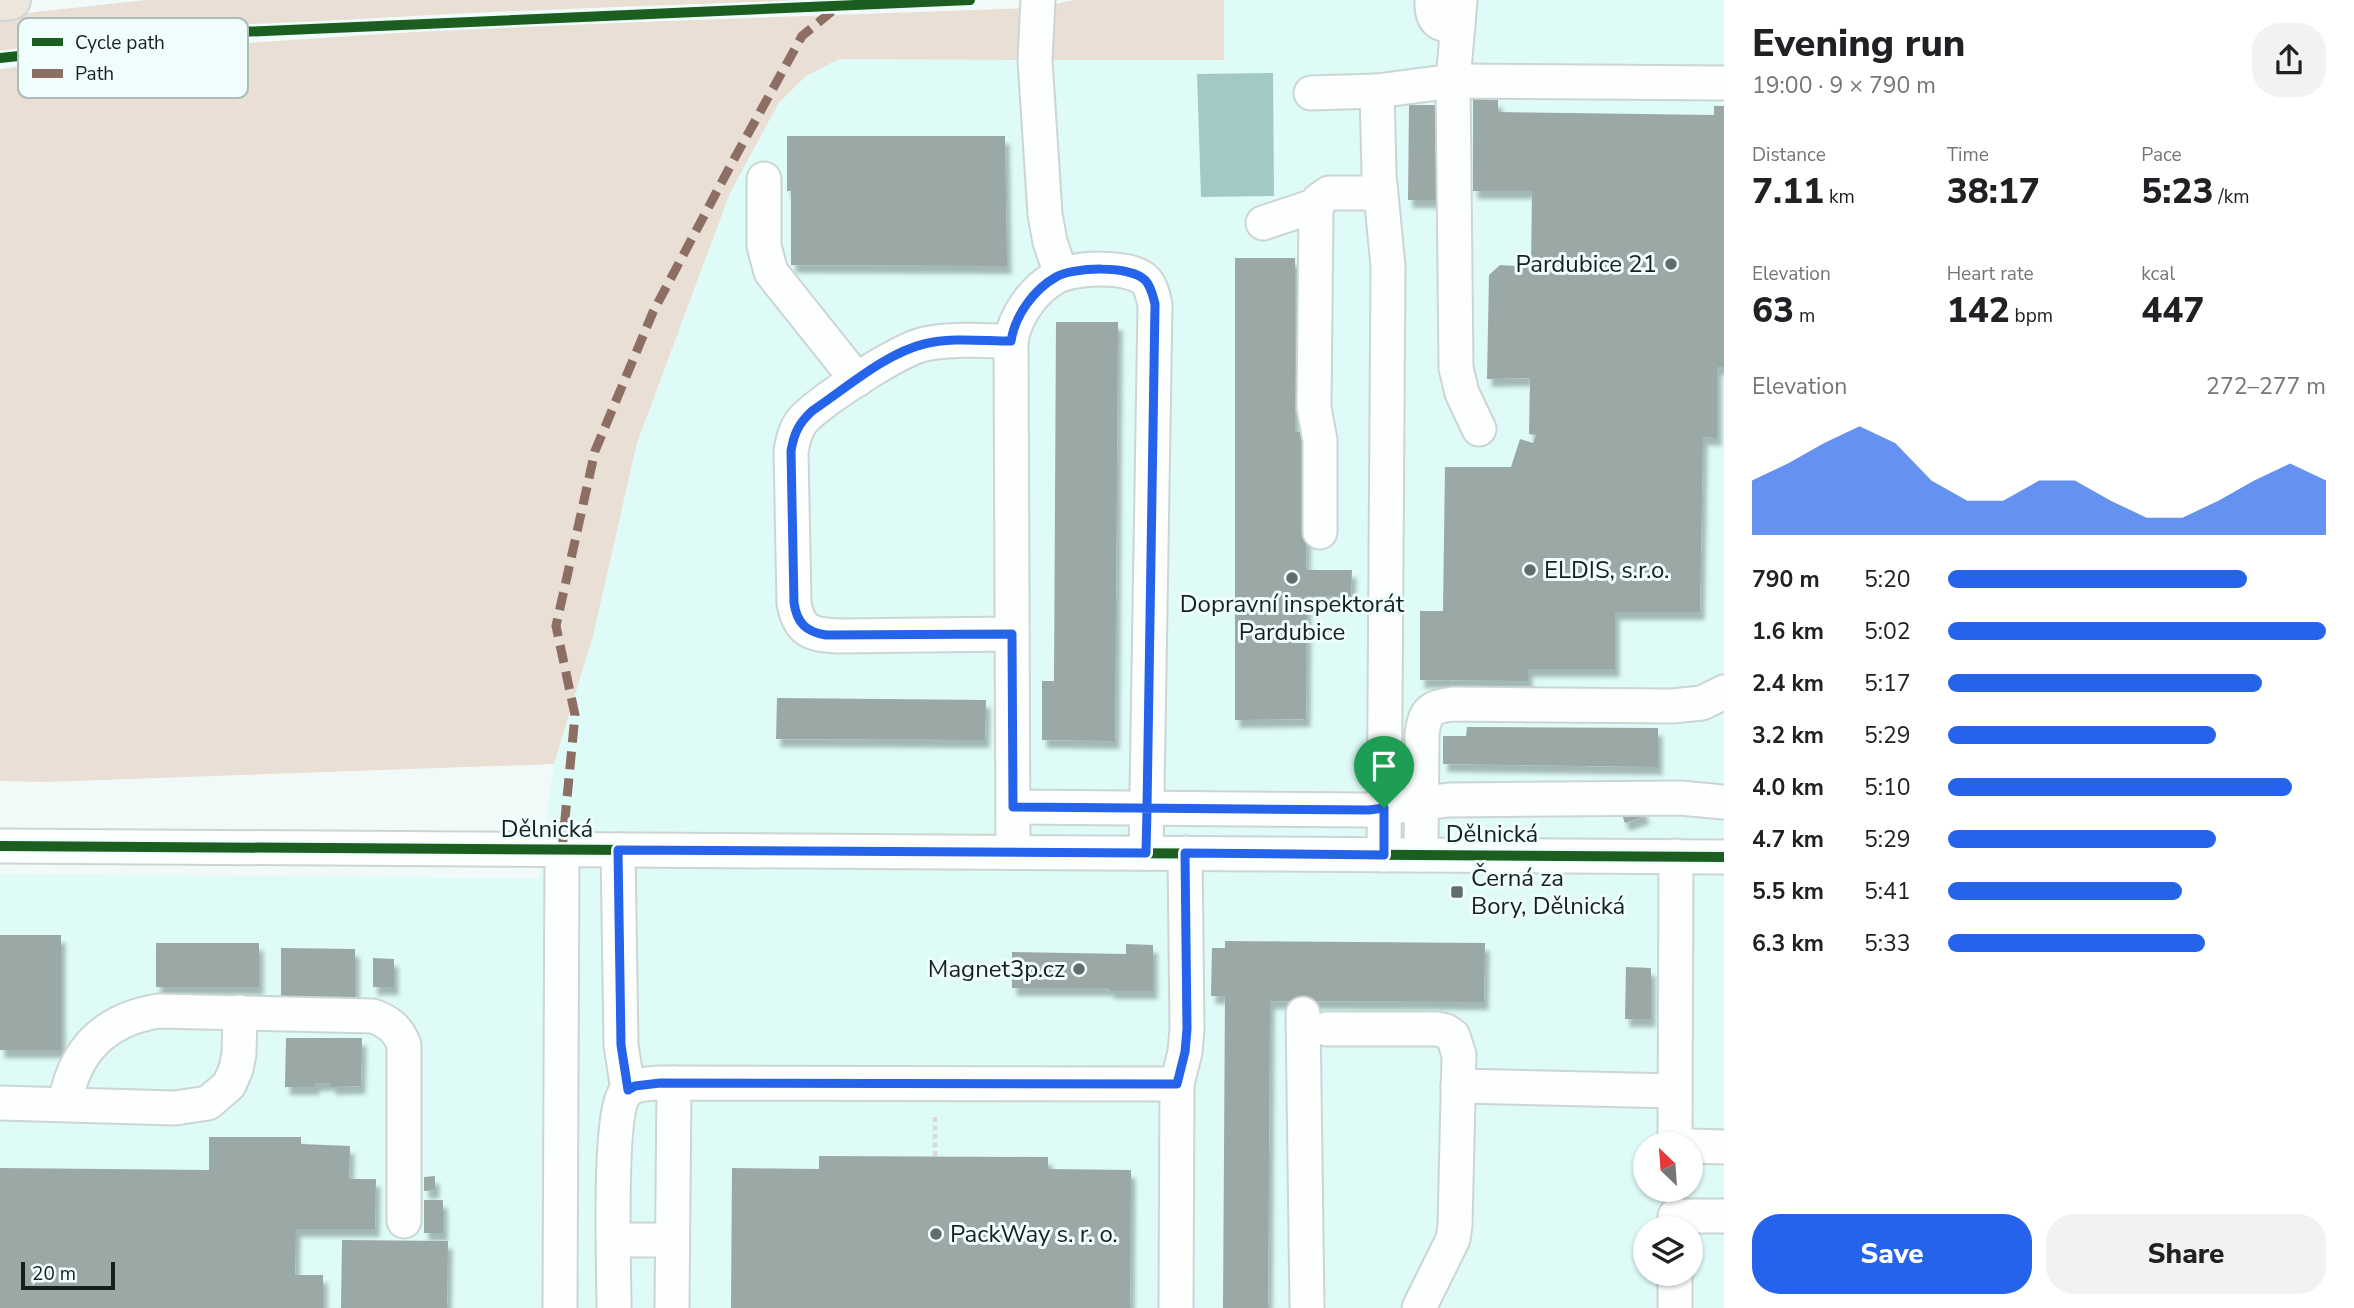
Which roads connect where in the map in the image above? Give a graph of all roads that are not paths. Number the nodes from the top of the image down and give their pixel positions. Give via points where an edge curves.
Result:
1 (11, 0) edge
2 (1038, 0) edge
3 (1432, 0) edge
4 (0, 1) edge
5 (1459, 13) edge
6 (1453, 80) junction
7 (1724, 83) edge
8 (1377, 91) junction
9 (1311, 93) dead end
10 (764, 179) dead end
11 (1380, 193) junction
12 (1317, 205) junction
13 (1263, 223) dead end
14 (1061, 274) junction
15 (1011, 341) junction
16 (857, 380) junction
17 (1479, 429) dead end
18 (1320, 532) dead end
19 (1012, 634) junction
20 (1724, 692) edge
21 (1724, 802) edge
22 (1422, 803) junction
23 (1013, 807) junction
24 (1147, 808) junction
25 (1384, 808) junction
26 (0, 846) edge
27 (562, 850) junction
28 (618, 850) junction
29 (1013, 852) junction
30 (1146, 853) junction
31 (1185, 853) junction
32 (1384, 855) junction
33 (1421, 855) junction
34 (1676, 856) junction
35 (1724, 857) edge
36 (240, 1012) junction
37 (674, 1083) junction
38 (1177, 1084) junction
39 (1458, 1086) junction
40 (628, 1090) junction
41 (1675, 1091) junction
42 (0, 1104) edge
43 (65, 1104) junction
44 (1675, 1132) edge
45 (1703, 1146) edge
46 (1724, 1147) edge
47 (1675, 1211) edge
48 (1724, 1216) edge
49 (404, 1221) dead end
50 (614, 1240) junction
51 (672, 1240) junction
52 (1675, 1286) edge
53 (560, 1308) edge
54 (614, 1308) edge
55 (672, 1308) edge
56 (1176, 1308) edge
57 (1307, 1308) edge
58 (1419, 1308) edge
59 (1675, 1308) edge

1 - 4 main road
2 - 14 street via 1035,60 1045,214
3 - 5 street via 1433,15 1442,26
5 - 6 street
6 - 7 street
6 - 8 street
6 - 17 street via 1456,368
8 - 9 street
8 - 11 street
10 - 16 street via 764,246 771,272
11 - 12 street via 1329,194
11 - 25 street via 1388,266
12 - 13 street
12 - 18 street via 1314,408 1320,440
14 - 15 street via 1021,310
14 - 24 street via 1078,270 1131,272 1146,280 1155,304
15 - 16 street via 926,343 901,352
15 - 19 street
16 - 19 street via 812,411 793,440 794,603 800,622 815,634 826,635
19 - 23 street
20 - 22 street via 1702,703 1672,706 1453,704 1433,708 1423,723
21 - 22 street via 1666,798
22 - 25 street
22 - 33 street
23 - 24 street
23 - 29 street
24 - 25 street
24 - 30 street
25 - 32 street
26 - 27 street, Dělnická
27 - 28 street, Dělnická
27 - 53 street
28 - 29 street, Dělnická
28 - 40 street via 621,1045
29 - 30 street, Dělnická
30 - 31 street, Dělnická
31 - 32 street, Dělnická
31 - 38 street via 1187,1029
32 - 33 street, Dělnická
33 - 34 street, Dělnická
34 - 35 street, Dělnická
34 - 41 street
36 - 43 street via 158,1011 113,1025 83,1055 71,1076
36 - 43 street via 236,1069 229,1085 208,1103 175,1108
36 - 49 street via 373,1016 385,1020 400,1035 405,1058
37 - 38 street
37 - 40 street
37 - 51 street
38 - 56 street
39 - 41 street
39 - 57 street via 1457,1044 1446,1031 1315,1021
39 - 58 street via 1453,1239
40 - 50 street via 619,1110 615,1141
41 - 44 street
42 - 43 street
45 - 46 street
47 - 48 street
50 - 51 street
50 - 54 street
51 - 55 street
52 - 59 street

